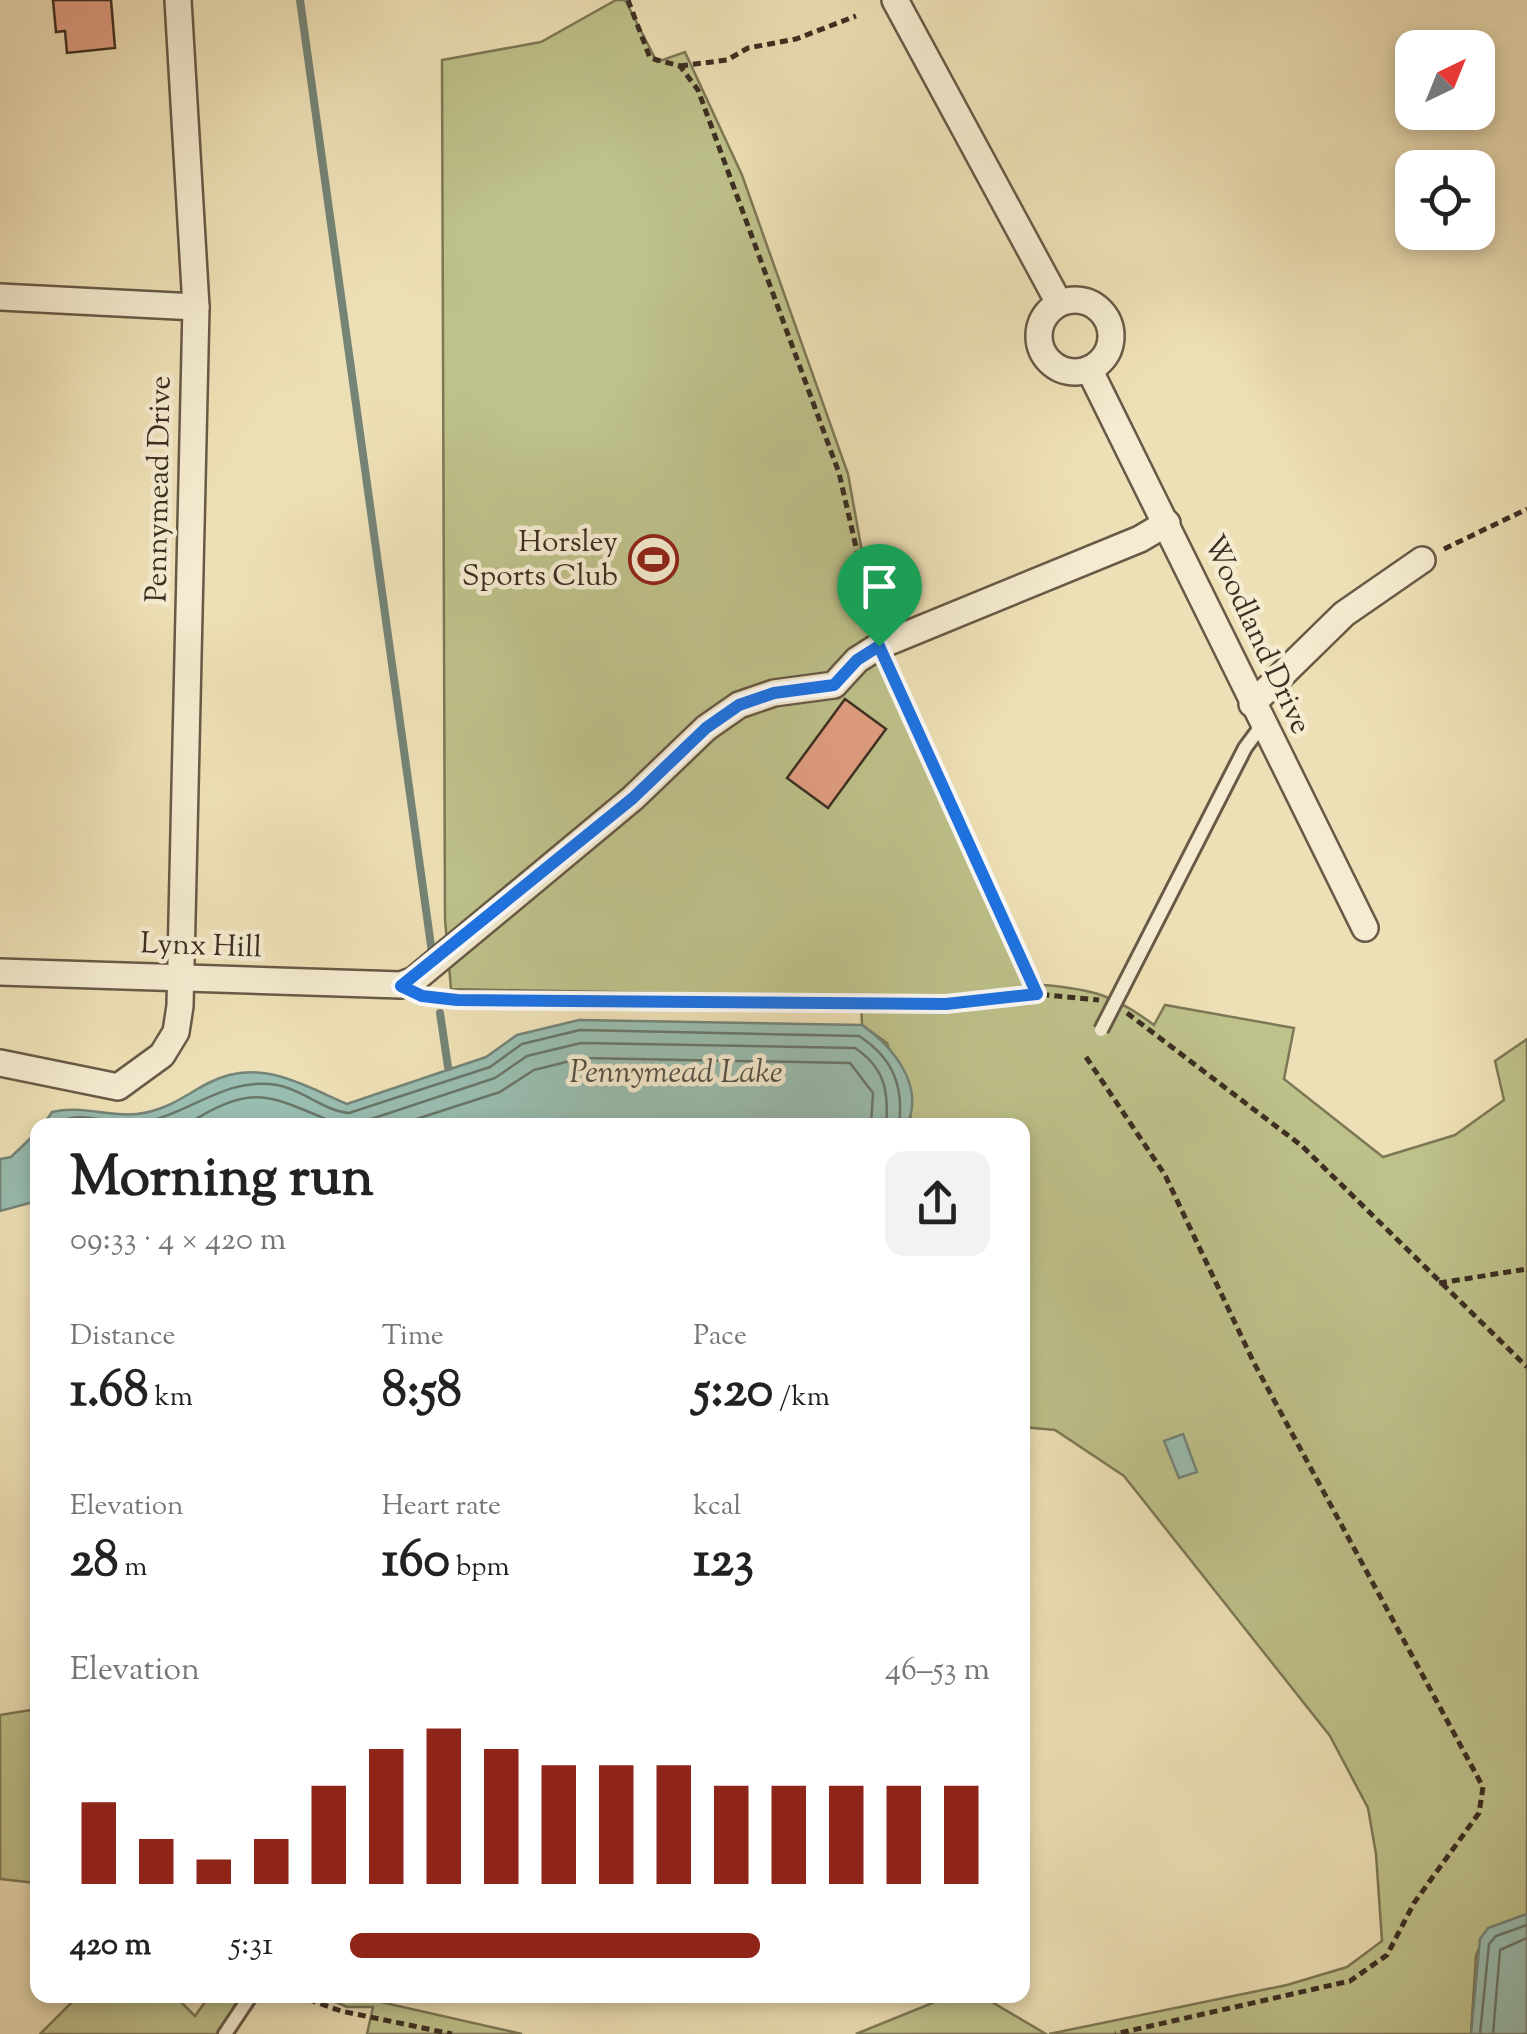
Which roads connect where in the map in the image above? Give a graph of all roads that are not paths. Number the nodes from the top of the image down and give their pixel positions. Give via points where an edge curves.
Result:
1 (178, 0) edge
2 (895, 0) edge
3 (0, 297) edge
4 (1059, 303) junction
5 (196, 307) junction
6 (1090, 369) junction
7 (1167, 522) junction
8 (1422, 560) road end
9 (1257, 715) junction
10 (1365, 928) dead end
11 (0, 972) edge
12 (181, 980) junction
13 (1100, 1030) dead end
14 (0, 1063) edge
15 (246, 2003) edge
16 (225, 2034) edge

1 - 5 street, Pennymead Drive
2 - 4 street
3 - 5 street
4 - 6 street via 1045,315 1042,350 1071,372
4 - 6 street via 1078,299 1109,320 1112,340 1105,358
5 - 12 street, Pennymead Drive
6 - 7 street, Woodland Drive
7 - 9 street, Woodland Drive
7 - 12 street, Lynx Hill via 879,646 834,685 739,705 401,986
8 - 9 street via 1344,614
9 - 10 street, Woodland Drive
9 - 13 lane, bridge
11 - 12 street, Lynx Hill
12 - 14 street, Pennymead Drive via 169,1044 118,1087
15 - 16 lane

